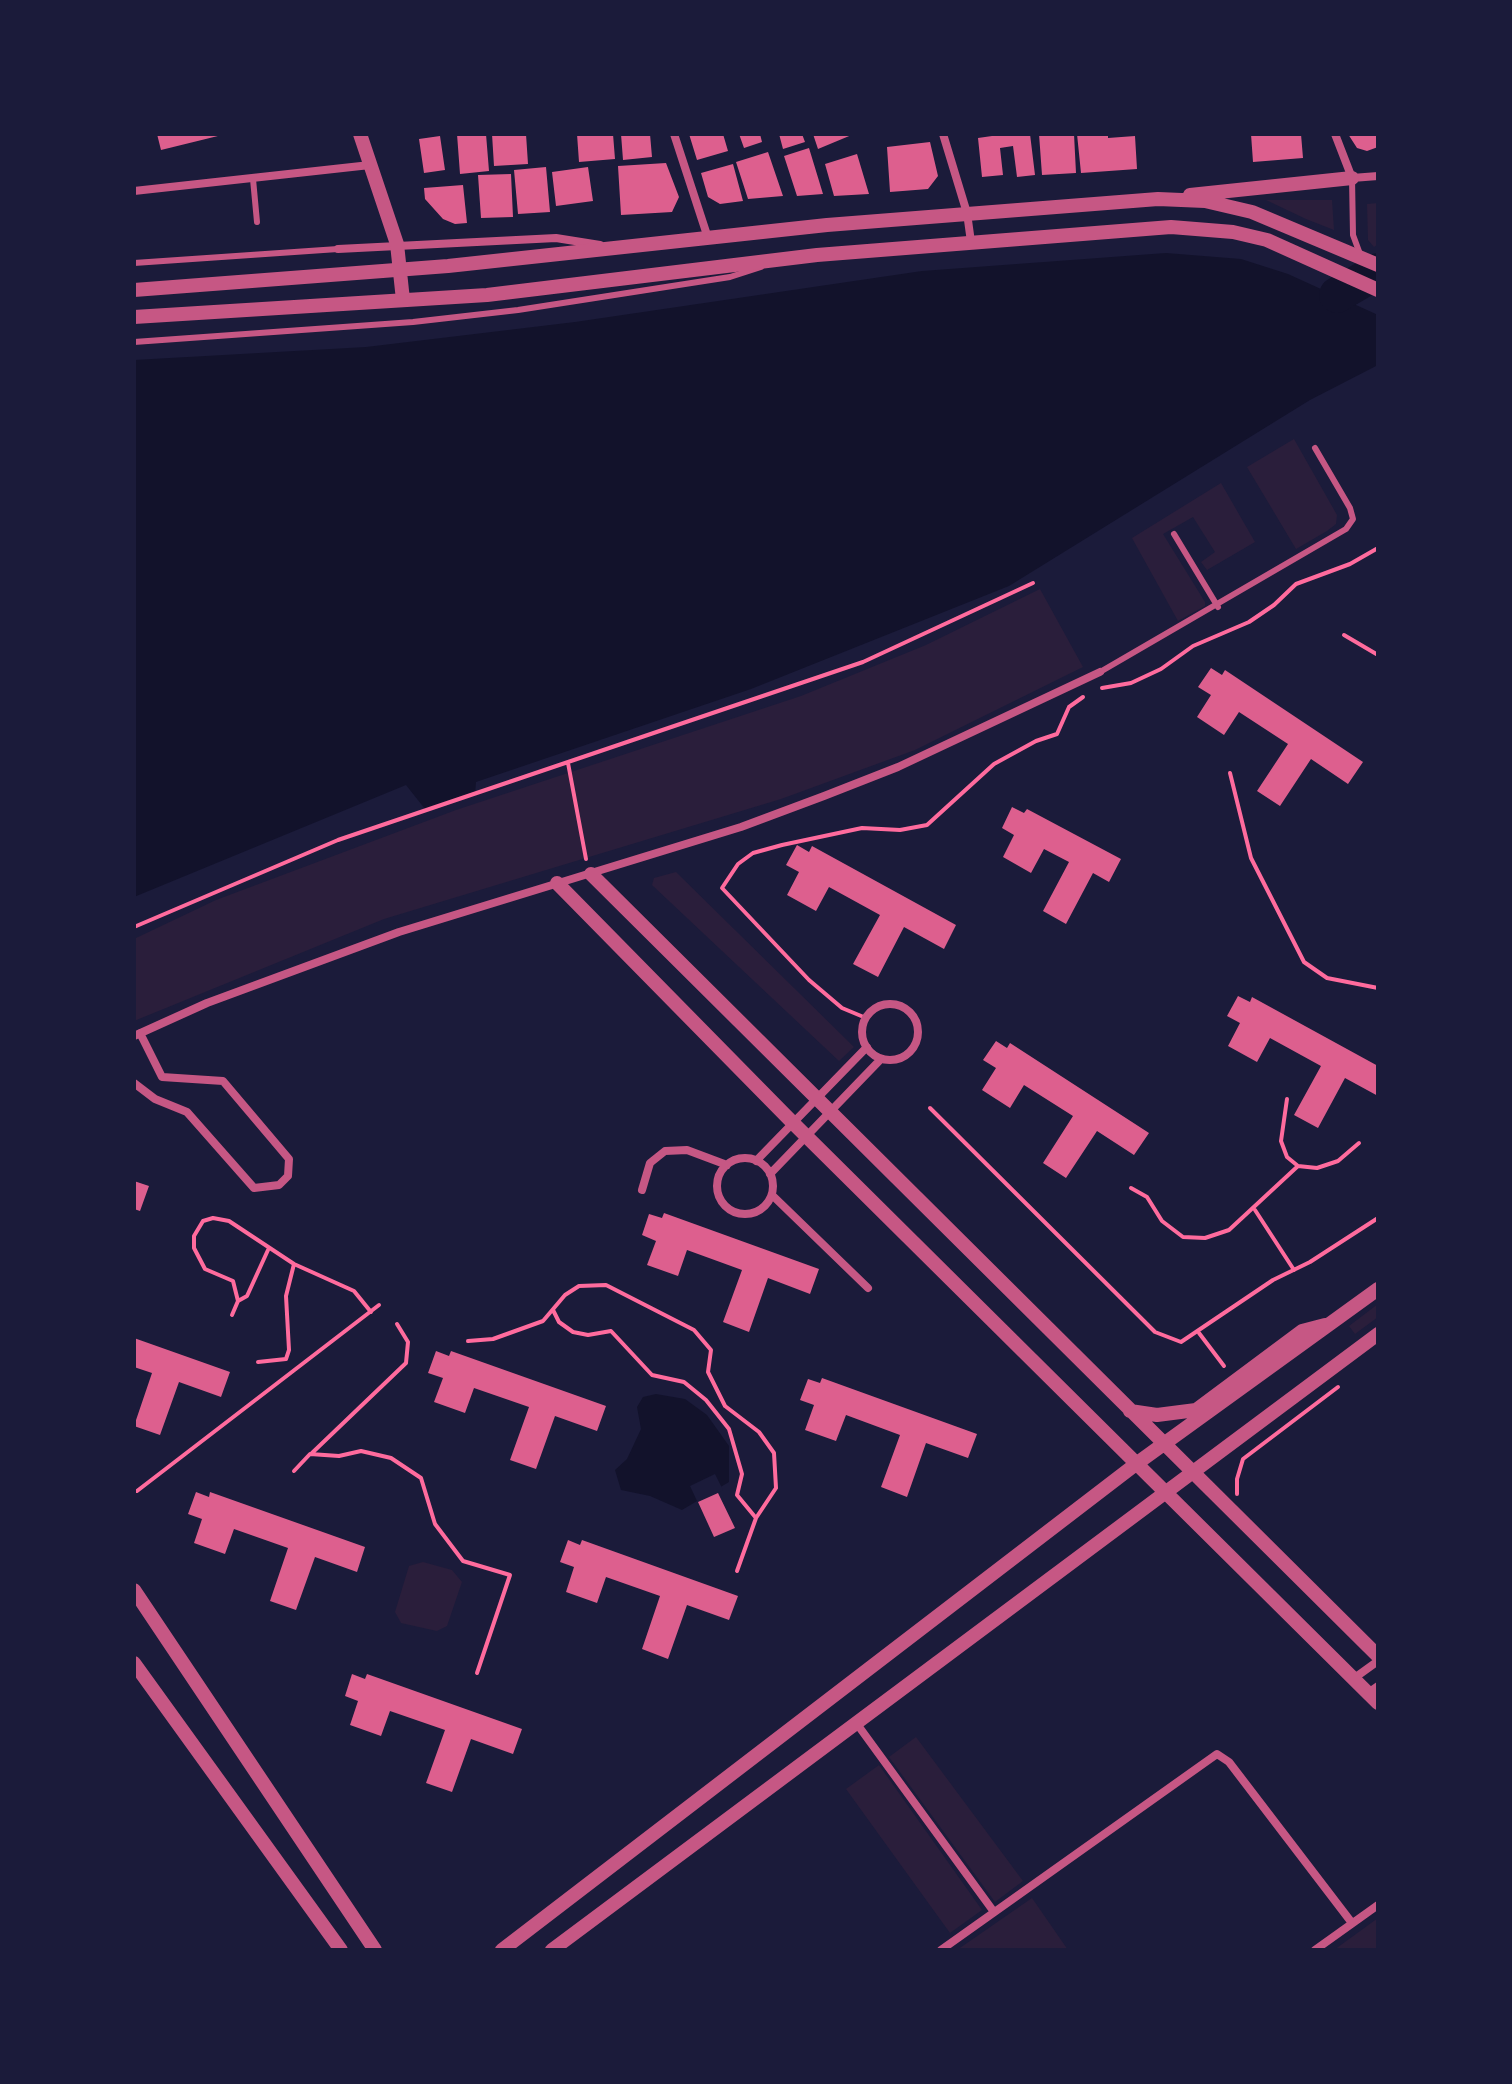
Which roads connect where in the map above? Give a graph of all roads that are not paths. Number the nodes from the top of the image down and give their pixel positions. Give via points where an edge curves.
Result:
1 (360, 134) edge
2 (674, 134) edge
3 (943, 134) edge
4 (1335, 134) edge
5 (370, 165) junction
6 (1378, 176) edge
7 (1352, 178) junction
8 (253, 179) junction
9 (134, 191) edge
10 (1168, 200) junction
11 (967, 213) junction
12 (257, 222) dead end
13 (708, 238) junction
14 (971, 242) junction
15 (397, 244) junction
16 (621, 248) junction
17 (338, 249) joint
18 (1362, 257) junction
19 (788, 259) junction
20 (134, 263) edge
21 (1378, 265) edge
22 (401, 270) junction
23 (134, 290) edge
24 (1378, 290) edge
25 (403, 300) junction
26 (134, 317) edge
27 (134, 342) edge
28 (1315, 448) dead end
29 (1174, 534) dead end
30 (1218, 607) junction
31 (1100, 672) joint
32 (591, 874) junction
33 (557, 883) junction
34 (137, 1034) edge
35 (867, 1047) junction
36 (881, 1059) junction
37 (134, 1083) edge
38 (815, 1099) junction
39 (831, 1114) junction
40 (793, 1123) junction
41 (807, 1136) junction
42 (756, 1161) junction
43 (727, 1165) junction
44 (770, 1174) junction
45 (642, 1190) dead end
46 (772, 1195) junction
47 (868, 1288) dead end
48 (1378, 1289) edge
49 (1334, 1323) junction
50 (1378, 1334) edge
51 (1130, 1411) junction
52 (1165, 1443) junction
53 (1136, 1464) junction
54 (1194, 1472) junction
55 (1166, 1492) junction
56 (134, 1590) edge
57 (1378, 1658) edge
58 (134, 1663) edge
59 (1353, 1679) junction
60 (1375, 1694) edge
61 (857, 1724) junction
62 (1378, 1905) edge
63 (994, 1912) junction
64 (1352, 1923) junction
65 (341, 1950) edge
66 (375, 1950) edge
67 (502, 1950) edge
68 (552, 1950) edge
69 (941, 1950) edge
70 (1315, 1950) edge

1 - 5 street
2 - 13 street
3 - 11 street
4 - 7 street
5 - 8 street
5 - 15 street
6 - 7 street
7 - 10 street
7 - 18 lane via 1353,235
8 - 9 street
8 - 12 lane
10 - 11 street
10 - 18 street via 1205,201 1252,212
11 - 13 street
11 - 14 street
13 - 16 street
14 - 19 street
14 - 24 street via 1204,228 1267,240
15 - 16 street via 556,238
15 - 17 street
15 - 22 street
16 - 22 street
17 - 20 lane
18 - 21 street
19 - 25 street
19 - 27 lane via 730,277 518,310
22 - 23 street
22 - 25 street
25 - 26 street
28 - 30 lane via 1350,508 1350,526
29 - 30 lane
30 - 31 lane
31 - 32 street via 898,767 741,827
32 - 33 street
32 - 38 street
33 - 34 street via 399,932
33 - 40 street
34 - 37 street via 162,1077 223,1081 289,1159 288,1176 279,1185 254,1188 187,1112
35 - 36 street
35 - 36 street via 866,1018 880,1006 906,1009 919,1032 912,1050 896,1060
35 - 38 street
36 - 39 street
38 - 39 street
38 - 40 street
39 - 41 street
39 - 51 street
40 - 41 street
40 - 42 street
41 - 44 street
41 - 53 street
42 - 43 street via 743,1158
42 - 44 street
43 - 45 street via 687,1150 665,1151 650,1163
43 - 46 street via 717,1189 732,1211 760,1210
44 - 46 street
46 - 47 street
48 - 49 street
49 - 51 street via 1302,1331 1196,1410 1168,1415
49 - 52 street
50 - 54 street
51 - 52 street
52 - 53 street
52 - 54 street
53 - 55 street
53 - 67 street
54 - 55 street
54 - 57 street
55 - 59 street
55 - 61 street
56 - 66 street
57 - 59 street
58 - 65 street
59 - 60 street
61 - 63 street
61 - 68 street
62 - 64 street
63 - 64 street via 1217,1754 1229,1762
63 - 69 street
64 - 70 street

